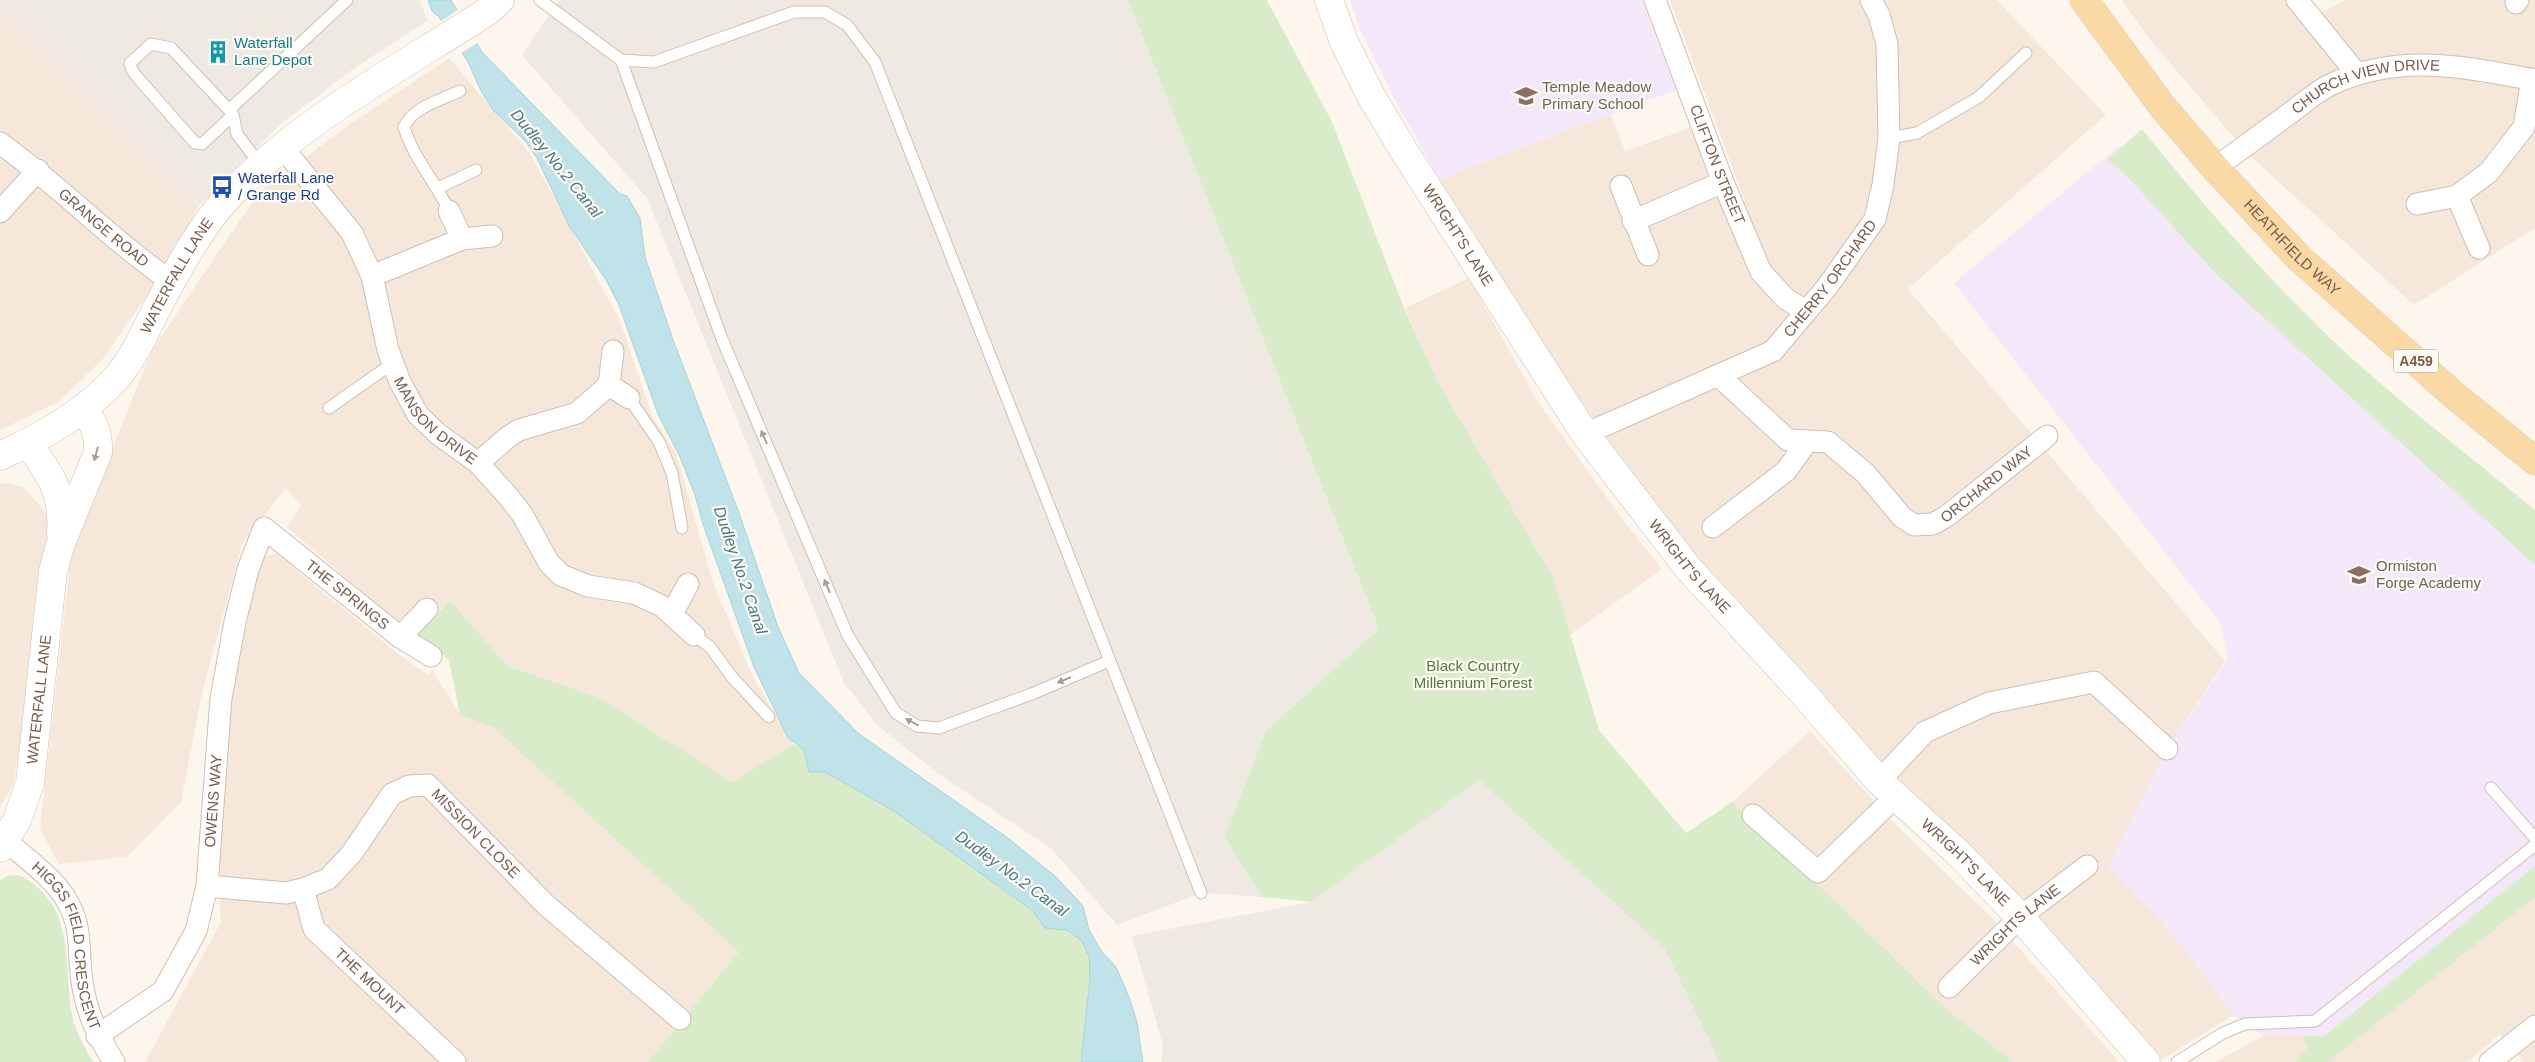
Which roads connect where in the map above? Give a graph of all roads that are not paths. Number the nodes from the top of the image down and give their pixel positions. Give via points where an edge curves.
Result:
1 (347, 0) edge
2 (540, 0) edge
3 (1329, 0) edge
4 (1655, 0) edge
5 (1871, 0) edge
6 (2084, 0) edge
7 (2297, 0) edge
8 (494, 6) edge
9 (2026, 53) dead end
10 (622, 60) junction
11 (2357, 74) junction
12 (2534, 79) edge
13 (460, 91) dead end
14 (231, 112) junction
15 (1889, 138) junction
16 (0, 143) edge
17 (283, 148) junction
18 (260, 166) junction
19 (2216, 168) junction
20 (38, 170) junction
21 (476, 170) dead end
22 (1723, 182) junction
23 (1621, 186) dead end
24 (438, 188) junction
25 (2457, 196) junction
26 (2417, 204) dead end
27 (449, 211) joint
28 (0, 212) edge
29 (1633, 221) junction
30 (492, 236) dead end
31 (462, 239) junction
32 (2479, 248) dead end
33 (1648, 255) dead end
34 (372, 276) junction
35 (172, 282) junction
36 (1806, 312) junction
37 (613, 351) dead end
38 (393, 363) junction
39 (1719, 376) junction
40 (609, 385) junction
41 (629, 398) joint
42 (329, 408) dead end
43 (84, 409) junction
44 (1585, 434) junction
45 (2047, 436) dead end
46 (28, 443) junction
47 (1806, 443) junction
48 (0, 456) edge
49 (2535, 461) edge
50 (478, 463) junction
51 (1712, 527) dead end
52 (264, 528) joint
53 (682, 528) dead end
54 (60, 546) junction
55 (688, 584) dead end
56 (427, 609) dead end
57 (672, 614) junction
58 (694, 635) joint
59 (400, 637) junction
60 (431, 656) dead end
61 (1109, 661) junction
62 (769, 717) dead end
63 (2167, 749) dead end
64 (2491, 788) dead end
65 (1887, 789) junction
66 (1753, 815) dead end
67 (2535, 838) edge
68 (3, 844) edge
69 (2535, 845) edge
70 (2087, 866) dead end
71 (207, 886) junction
72 (303, 889) junction
73 (1201, 893) dead end
74 (2020, 916) junction
75 (1949, 987) dead end
76 (680, 1020) dead end
77 (2535, 1026) edge
78 (97, 1036) junction
79 (114, 1062) edge
80 (454, 1062) edge
81 (2146, 1062) edge
82 (2177, 1062) edge
83 (2490, 1062) edge

1 - 14 lane
2 - 10 lane
3 - 44 street, WRIGHT'S LANE via 1344,42 1380,112
4 - 22 street, CLIFTON STREET
5 - 15 street, CHERRY ORCHARD via 1887,44
6 - 19 main road, HEATHFIELD WAY / A459 via 2162,106
7 - 11 street
8 - 17 street, WATERFALL LANE via 324,115
9 - 15 lane via 1979,97 1917,132
10 - 61 lane via 654,62 794,12 825,12 847,25 875,62
61 -> 10 lane via 939,728 917,726 896,713 848,636 722,339
11 - 12 street, CHURCH VIEW DRIVE via 2402,64 2432,64
11 - 19 street, CHURCH VIEW DRIVE via 2328,86
12 - 25 street via 2524,127 2489,172
13 - 24 lane via 428,105 408,118 404,127 408,141
14 - 14 lane via 171,48 151,44 130,62 138,78 195,143 202,144
14 - 18 lane via 237,134
15 - 36 street, CHERRY ORCHARD via 1875,219
16 - 20 street, GRANGE ROAD
17 - 18 street, WATERFALL LANE
17 - 34 street, MANSON DRIVE via 352,233
18 - 35 street, WATERFALL LANE via 227,198
19 - 49 main road, HEATHFIELD WAY / A459 via 2299,258 2455,396
20 - 28 street
20 - 35 street, GRANGE ROAD via 145,263
21 - 24 lane
22 - 29 street
22 - 36 street, CLIFTON STREET via 1761,272 1786,299
23 - 29 street
24 - 27 lane
25 - 26 street
25 - 32 street
27 - 31 street
29 - 33 street
30 - 31 street
31 - 34 street
34 - 38 street, MANSON DRIVE
35 - 43 street, WATERFALL LANE via 118,376
36 - 39 street, CHERRY ORCHARD via 1774,351
37 - 40 street
38 - 42 lane
38 - 50 street, MANSON DRIVE via 418,415
39 - 44 street, CHERRY ORCHARD
39 - 47 street, ORCHARD WAY via 1788,440
40 - 41 street
40 - 50 street via 577,413 520,430
41 - 53 lane via 662,450 672,473
43 - 46 street
43 -> 54 street, WATERFALL LANE via 99,438 98,452
44 - 65 street, WRIGHT'S LANE via 1688,568
45 - 47 street, ORCHARD WAY via 1947,516 1924,526 1914,525 1902,517 1865,472 1828,442
46 - 48 street
46 - 54 street, WATERFALL LANE via 55,483 62,512
47 - 51 street via 1786,471
50 - 57 street, MANSON DRIVE via 522,514 549,563 561,576 588,586 634,593
52 - 59 street, THE SPRINGS
52 - 71 street, OWENS WAY via 246,578 221,698
54 - 68 street, WATERFALL LANE via 53,571 30,783 17,820
55 - 57 street
56 - 59 street, THE SPRINGS
57 - 58 street, MANSON DRIVE
58 - 62 lane via 710,647 732,678
59 - 60 street
61 - 73 lane
63 - 65 street via 2094,682 1989,703 1925,732
64 - 67 lane
65 - 66 street via 1818,872
65 - 74 street, WRIGHT'S LANE via 1958,853
68 - 78 street, HIGGS FIELD CRESCENT via 53,884 69,907 78,927 84,996
69 - 82 lane via 2315,1021 2245,1024 2223,1033
70 - 74 street, WRIGHTS LANE
71 - 72 street, MISSION CLOSE via 286,893
71 - 78 street, OWENS WAY via 196,931 163,991
72 - 76 street, MISSION CLOSE via 328,879 352,854 392,794 409,786 428,785 546,905
72 - 80 street, THE MOUNT via 314,929
74 - 75 street, WRIGHTS LANE
74 - 81 street, WRIGHT'S LANE
77 - 83 street
78 - 79 street, HIGGS FIELD CRESCENT

